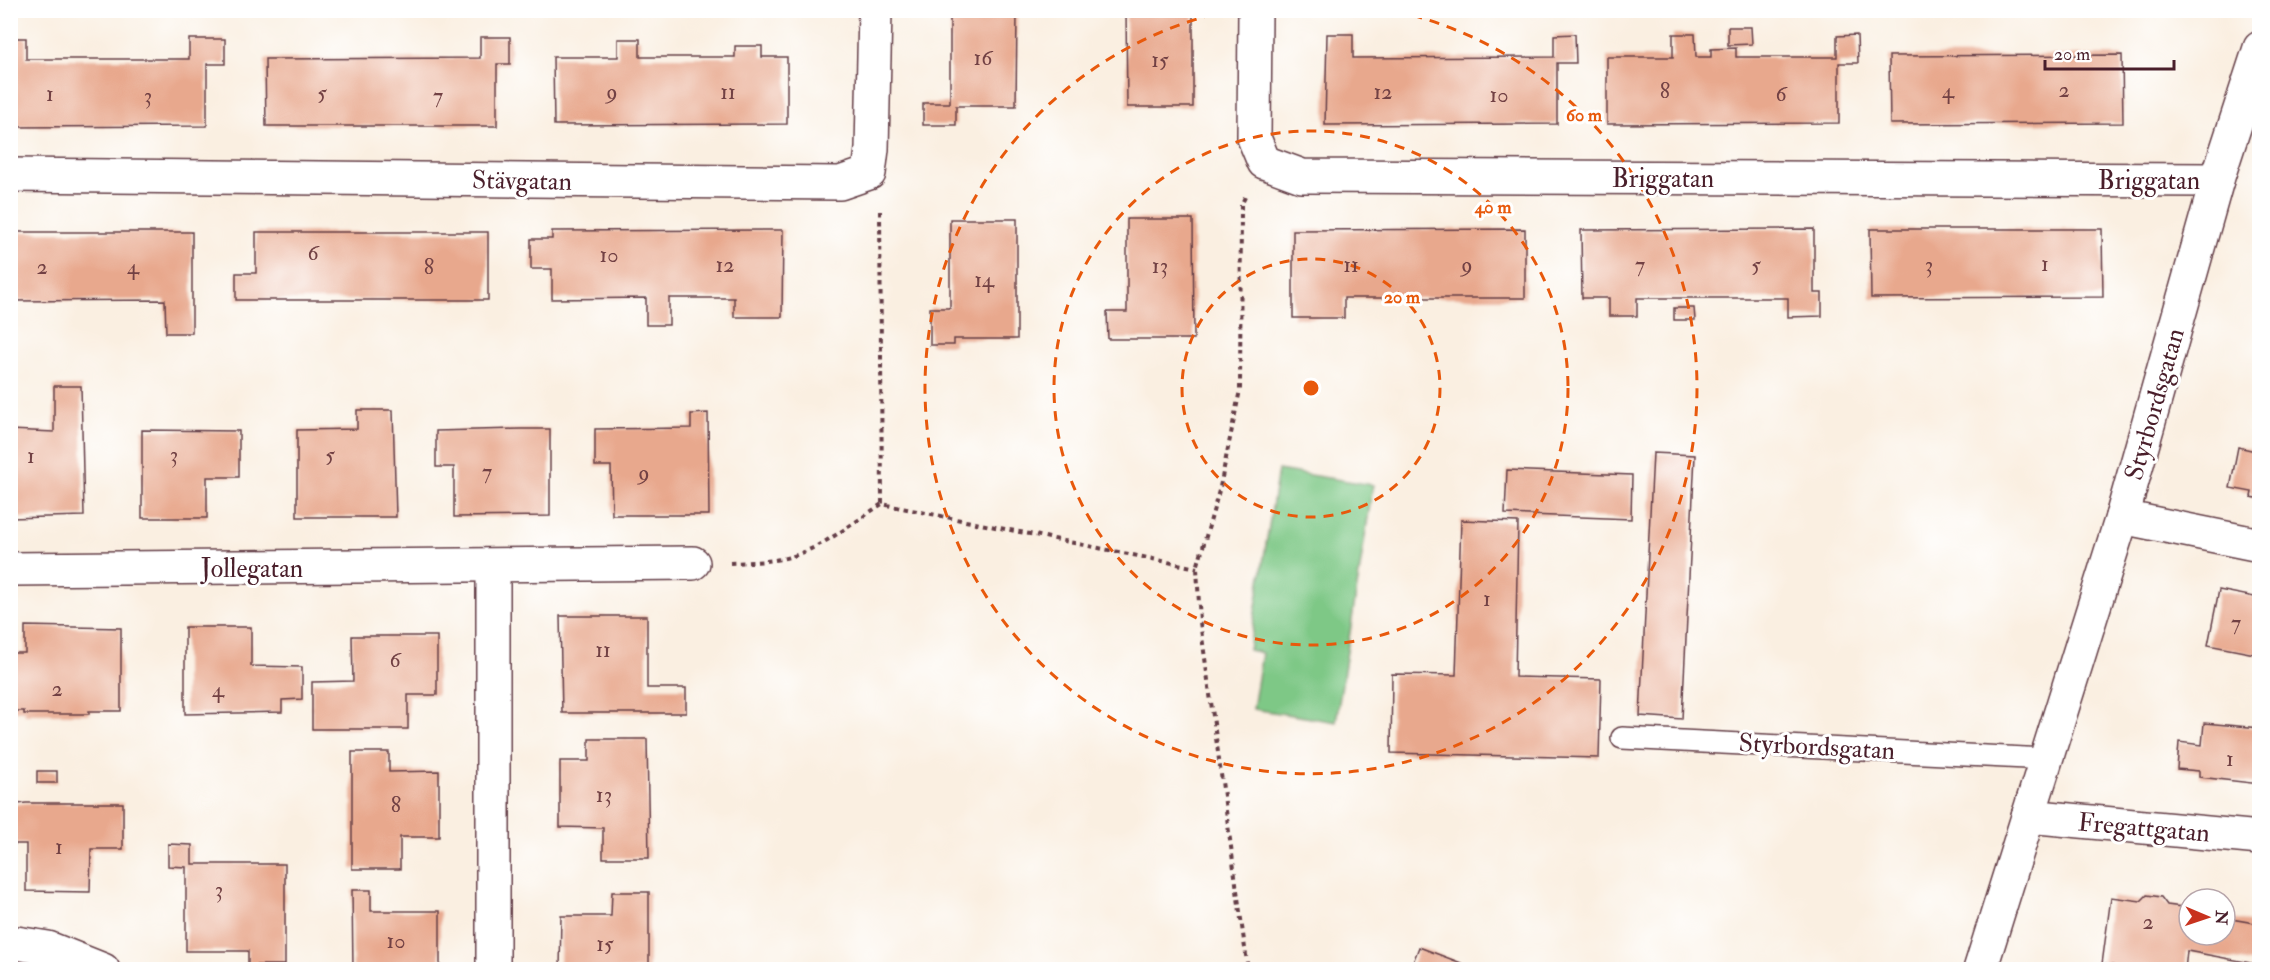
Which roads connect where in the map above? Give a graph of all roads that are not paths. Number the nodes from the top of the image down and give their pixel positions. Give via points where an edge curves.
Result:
1 (875, 10) edge
2 (1255, 10) edge
3 (2259, 48) edge
4 (10, 175) edge
5 (2217, 180) junction
6 (2122, 517) junction
7 (2259, 545) edge
8 (693, 563) road end
9 (493, 567) junction
10 (10, 570) edge
11 (1622, 738) dead end
12 (2047, 759) junction
13 (2028, 816) junction
14 (2259, 838) edge
15 (10, 942) edge
16 (103, 969) edge
17 (493, 969) edge
18 (1980, 969) edge

1 - 4 street, Stävgatan via 869,173 840,183
2 - 5 street, Briggatan via 1254,138 1264,162 1302,176
3 - 5 street, Styrbordsgatan
5 - 6 street, Styrbordsgatan
6 - 7 street
6 - 12 street, Styrbordsgatan
8 - 9 street, Jollegatan
9 - 10 street, Jollegatan
9 - 17 street
11 - 12 lane, Styrbordsgatan
12 - 13 street, Styrbordsgatan
13 - 14 street, Fregattgatan
13 - 18 street, Styrbordsgatan
15 - 16 street via 48,948

